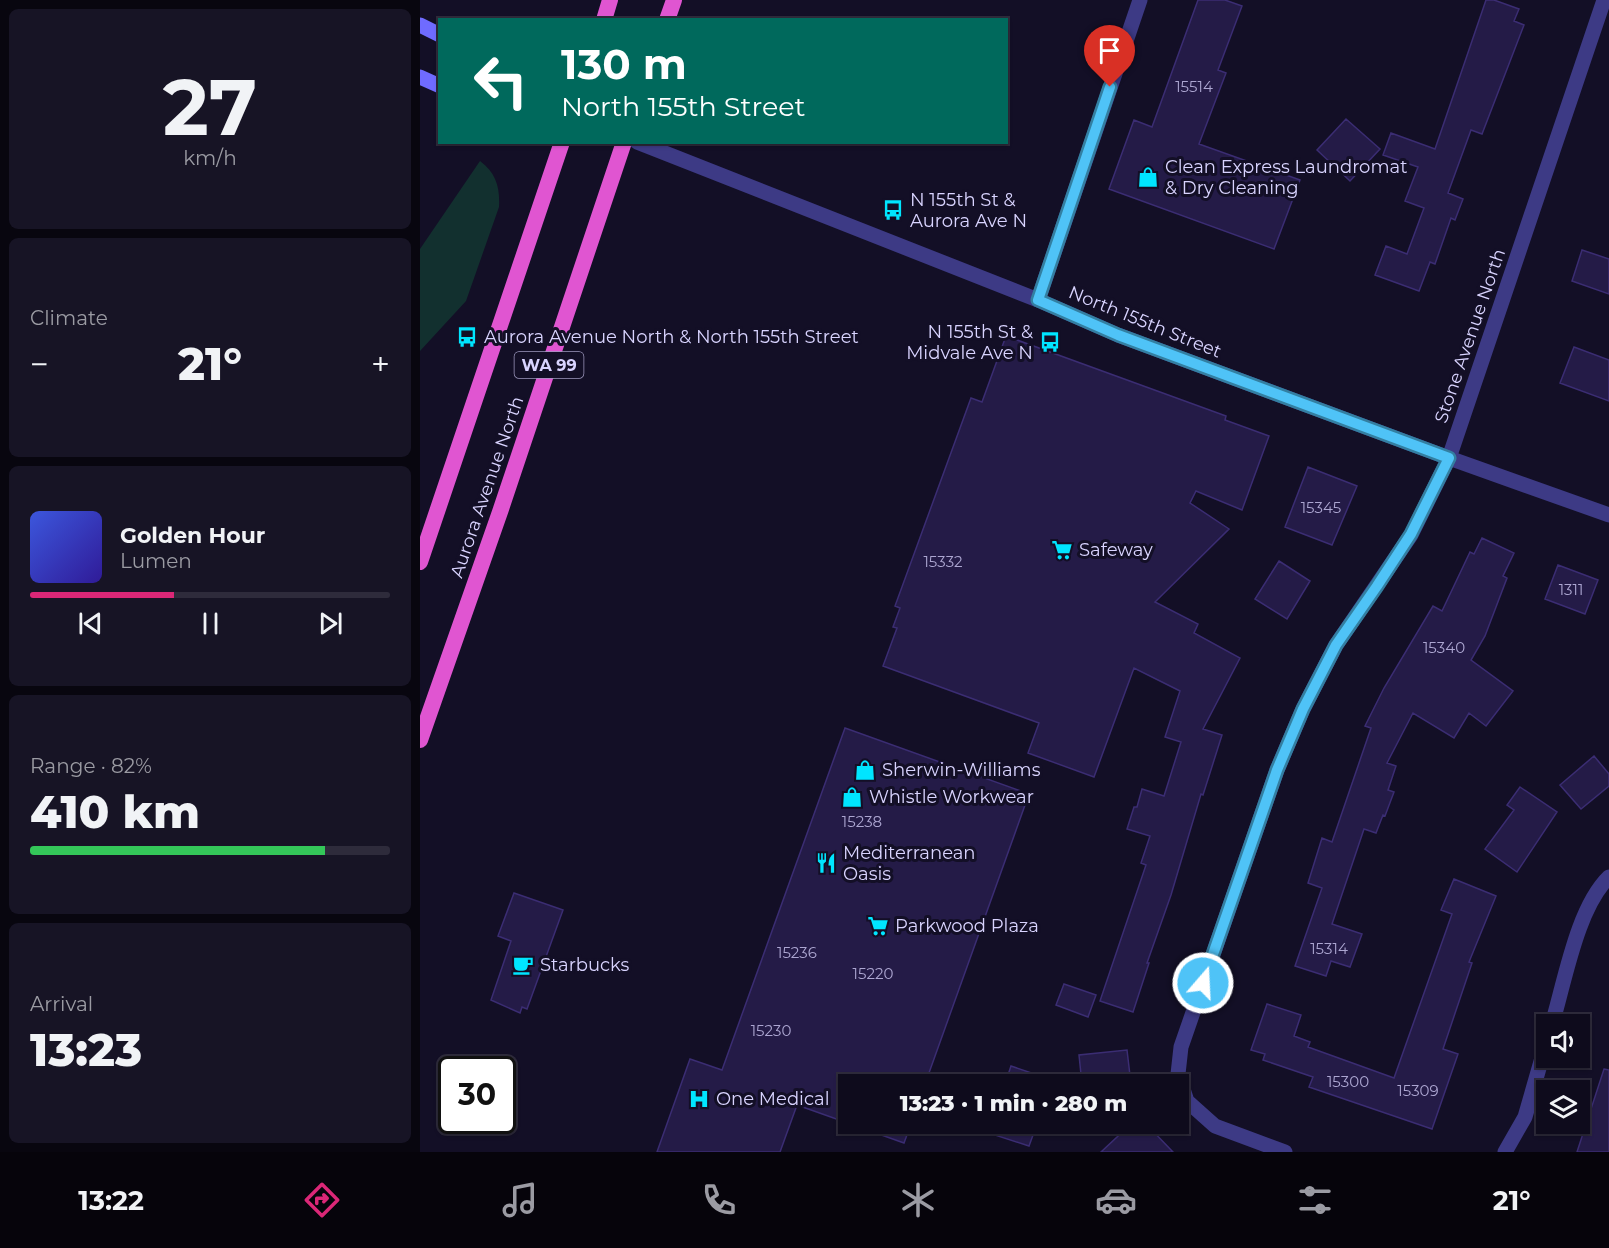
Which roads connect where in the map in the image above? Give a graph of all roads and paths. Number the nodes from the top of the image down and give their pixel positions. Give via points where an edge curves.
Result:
1 (610, 0) edge
2 (674, 0) edge
3 (1140, 0) edge
4 (1604, 0) edge
5 (605, 18) edge
6 (668, 18) edge
7 (420, 25) edge
8 (438, 34) edge
9 (420, 77) edge
10 (438, 85) edge
11 (561, 144) edge
12 (623, 144) edge
13 (642, 144) edge
14 (1038, 300) junction
15 (1449, 458) junction
16 (1609, 515) edge
17 (420, 562) edge
18 (420, 740) edge
19 (1609, 877) edge
20 (1555, 1014) edge
21 (1539, 1068) edge
22 (1285, 1152) edge
23 (1505, 1152) edge

1 - 5 highway
2 - 6 highway
3 - 14 street
4 - 15 street, Stone Avenue North
7 - 8 main road
9 - 10 main road
11 - 17 highway, WA 99
12 - 18 highway, Aurora Avenue North / WA 99
13 - 14 street, North 155th Street
14 - 15 street, North 155th Street via 1118,335
15 - 16 street, North 155th Street
15 - 22 street, Stone Avenue North via 1411,534 1336,645 1303,709 1277,770 1181,1047 1178,1074 1187,1101 1215,1126
19 - 20 street via 1598,888 1582,922
21 - 23 street via 1525,1117

